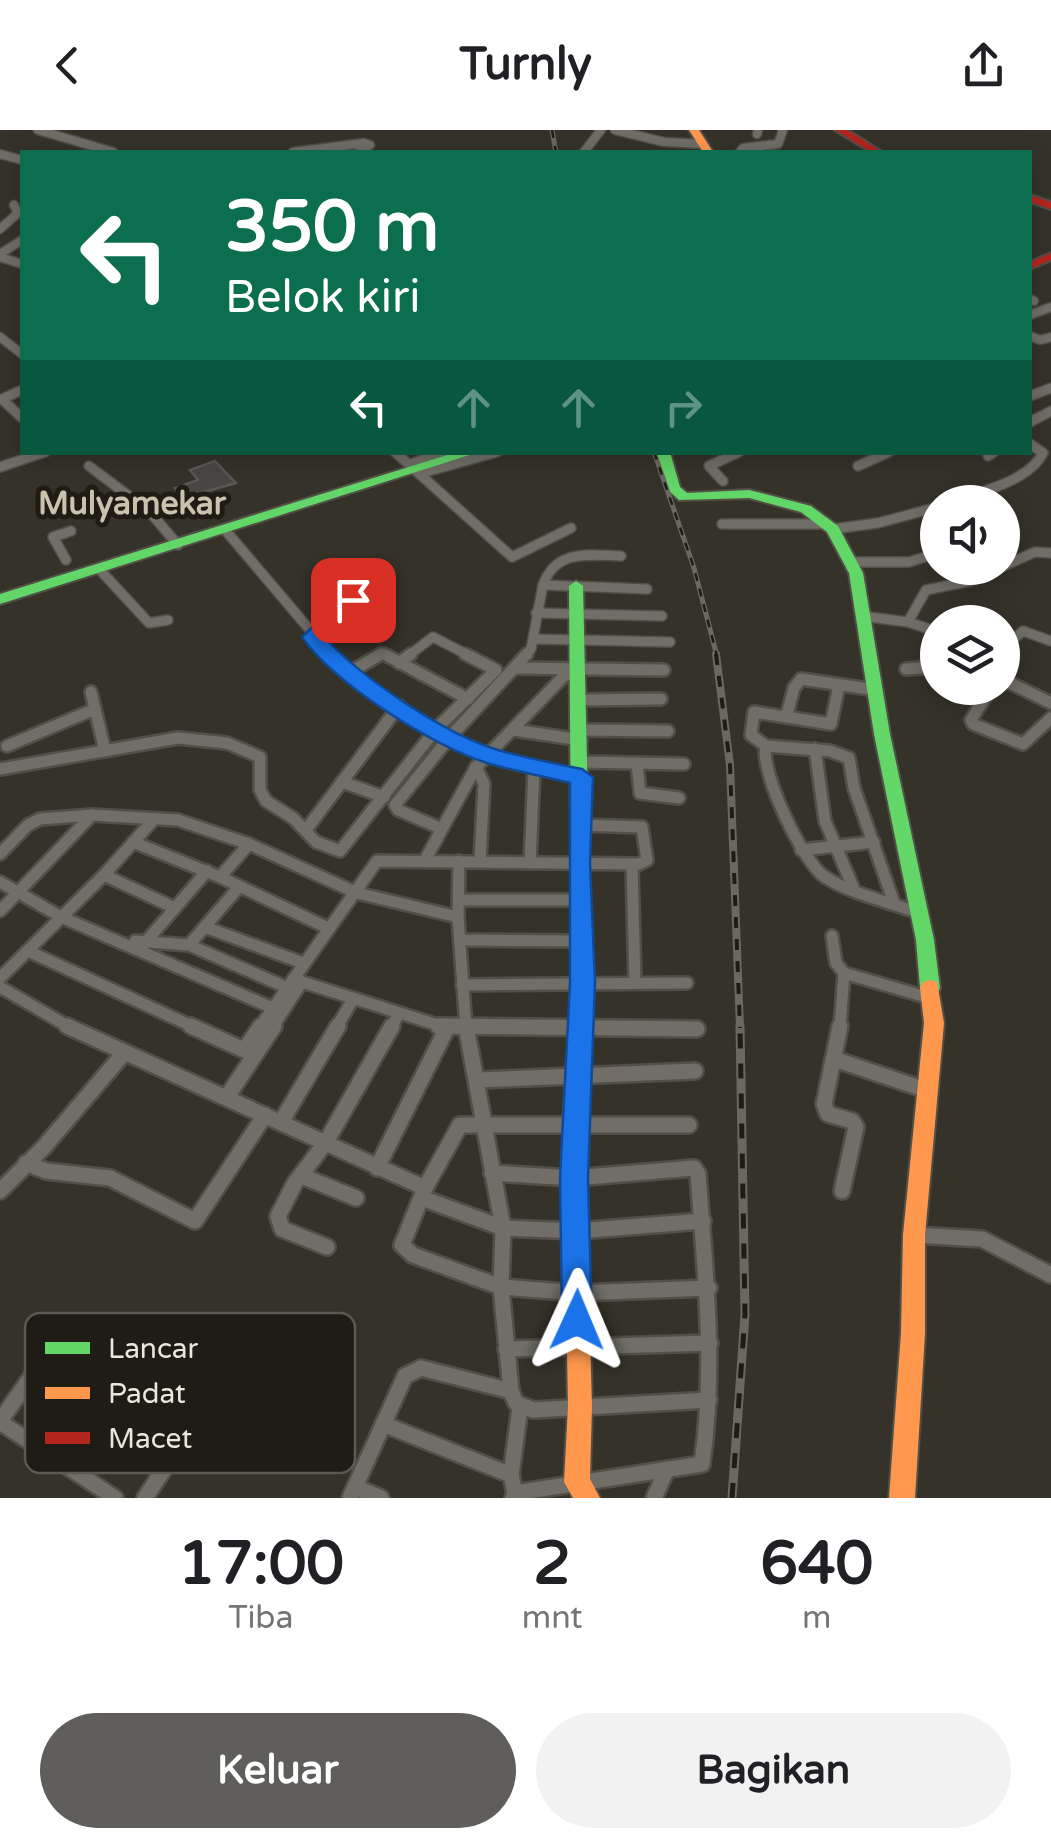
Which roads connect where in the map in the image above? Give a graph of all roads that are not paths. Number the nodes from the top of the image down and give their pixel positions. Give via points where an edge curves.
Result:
1 (38, 130) edge
2 (601, 130) edge
3 (615, 130) edge
4 (784, 130) edge
5 (837, 130) edge
6 (702, 142) edge
7 (106, 150) edge
8 (586, 150) edge
9 (742, 150) edge
10 (866, 150) edge
11 (873, 150) edge
12 (14, 205) dead end
13 (0, 229) edge
14 (0, 337) edge
15 (20, 352) edge
16 (1051, 388) edge
17 (20, 391) edge
18 (1034, 392) edge
19 (1051, 408) edge
20 (20, 415) edge
21 (1046, 447) edge
22 (35, 455) edge
23 (400, 455) edge
24 (439, 455) edge
25 (463, 455) edge
26 (483, 455) edge
27 (663, 455) edge
28 (733, 455) edge
29 (882, 455) edge
30 (89, 466) dead end
31 (858, 466) dead end
32 (0, 467) edge
33 (416, 469) junction
34 (723, 481) dead end
35 (996, 485) edge
36 (920, 510) edge
37 (722, 524) dead end
38 (830, 526) junction
39 (571, 528) dead end
40 (226, 530) junction
41 (71, 531) dead end
42 (178, 545) junction
43 (1051, 553) edge
44 (621, 556) dead end
45 (920, 558) edge
46 (852, 562) junction
47 (70, 567) junction
48 (345, 567) dead end
49 (100, 570) junction
50 (543, 585) junction
51 (576, 586) junction
52 (647, 590) dead end
53 (0, 599) edge
54 (536, 613) junction
55 (577, 615) junction
56 (662, 616) dead end
57 (861, 616) junction
58 (168, 620) dead end
59 (908, 622) junction
60 (920, 626) edge
61 (1020, 633) edge
62 (312, 637) junction
63 (533, 639) junction
64 (579, 640) junction
65 (670, 642) dead end
66 (1051, 642) edge
67 (399, 663) junction
68 (515, 668) junction
69 (920, 668) edge
70 (906, 669) dead end
71 (576, 670) junction
72 (664, 670) dead end
73 (346, 674) junction
74 (839, 685) junction
75 (1020, 688) edge
76 (876, 690) junction
77 (91, 692) dead end
78 (468, 699) junction
79 (661, 699) dead end
80 (578, 700) junction
81 (1051, 703) edge
82 (980, 705) edge
83 (399, 706) junction
84 (96, 709) junction
85 (787, 714) junction
86 (1051, 718) edge
87 (436, 729) junction
88 (514, 730) junction
89 (668, 731) dead end
90 (581, 735) junction
91 (450, 737) junction
92 (7, 746) dead end
93 (766, 746) junction
94 (814, 750) junction
95 (104, 751) junction
96 (489, 756) junction
97 (638, 763) junction
98 (684, 764) dead end
99 (476, 767) junction
100 (0, 769) edge
101 (534, 769) junction
102 (581, 769) junction
103 (342, 782) junction
104 (384, 797) junction
105 (679, 798) dead end
106 (92, 814) junction
107 (154, 819) junction
108 (581, 825) junction
109 (440, 828) junction
110 (306, 830) junction
111 (132, 842) junction
112 (874, 842) junction
113 (249, 844) junction
114 (832, 846) junction
115 (802, 850) junction
116 (0, 854) edge
117 (425, 860) junction
118 (459, 861) junction
119 (480, 861) junction
120 (530, 863) junction
121 (579, 863) junction
122 (632, 864) junction
123 (214, 874) junction
124 (104, 876) junction
125 (0, 882) edge
126 (239, 887) junction
127 (854, 888) junction
128 (18, 893) junction
129 (357, 893) junction
130 (460, 900) junction
131 (581, 900) junction
132 (894, 903) junction
133 (175, 908) junction
134 (0, 911) edge
135 (919, 912) junction
136 (64, 915) junction
137 (458, 916) junction
138 (206, 927) junction
139 (328, 928) junction
140 (832, 936) dead end
141 (462, 940) junction
142 (582, 941) junction
143 (143, 944) junction
144 (189, 945) junction
145 (28, 950) junction
146 (303, 963) junction
147 (844, 973) junction
148 (0, 978) edge
149 (582, 982) junction
150 (294, 983) junction
151 (635, 983) junction
152 (688, 983) dead end
153 (462, 984) junction
154 (0, 987) edge
155 (933, 999) junction
156 (352, 1001) junction
157 (275, 1009) junction
158 (398, 1016) junction
159 (466, 1027) junction
160 (447, 1028) junction
161 (580, 1028) junction
162 (697, 1028) dead end
163 (124, 1053) junction
164 (834, 1059) junction
165 (695, 1071) dead end
166 (580, 1074) junction
167 (477, 1080) junction
168 (929, 1091) junction
169 (227, 1097) junction
170 (265, 1114) junction
171 (281, 1122) junction
172 (574, 1125) junction
173 (689, 1125) dead end
174 (482, 1126) junction
175 (326, 1142) junction
176 (26, 1163) junction
177 (378, 1168) junction
178 (492, 1174) junction
179 (302, 1176) junction
180 (574, 1178) junction
181 (842, 1191) dead end
182 (0, 1192) edge
183 (423, 1193) junction
184 (356, 1198) dead end
185 (703, 1221) junction
186 (503, 1228) junction
187 (577, 1231) junction
188 (914, 1236) junction
189 (328, 1247) dead end
190 (1051, 1274) edge
191 (500, 1287) junction
192 (709, 1288) junction
193 (578, 1293) junction
194 (710, 1344) junction
195 (576, 1347) junction
196 (506, 1349) junction
197 (25, 1386) edge
198 (516, 1399) junction
199 (709, 1400) junction
200 (580, 1406) junction
201 (0, 1421) edge
202 (383, 1424) junction
203 (25, 1438) edge
204 (667, 1469) junction
205 (78, 1473) edge
206 (162, 1473) edge
207 (513, 1488) edge
208 (582, 1490) edge
209 (352, 1493) edge
210 (115, 1498) edge
211 (145, 1498) edge
212 (382, 1498) edge
213 (654, 1498) edge
214 (902, 1498) edge

1 - 7 street
2 - 8 street
3 - 6 street via 664,142
4 - 9 street via 778,144
5 - 10 main road
5 - 11 main road
12 - 13 street via 18,213
14 - 15 street
16 - 18 street
17 - 20 street via 2,399
18 - 19 street
21 - 35 street via 1038,463
22 - 32 street
23 - 33 street
24 - 33 street
25 - 33 main road
26 - 33 street
27 - 38 main road via 674,490 684,496 768,496
28 - 34 street via 709,466
29 - 31 street
30 - 42 street via 148,511
33 - 39 street via 512,556
33 - 40 main road
36 - 38 street
37 - 38 street
38 - 46 main road
40 - 42 main road
40 - 62 street
41 - 47 street via 54,537
42 - 49 main road
43 - 59 street via 1035,552 970,581 926,590
44 - 50 street via 562,556
45 - 46 street
46 - 57 main road
47 - 49 main road
47 - 53 main road
48 - 62 street via 362,591
49 - 58 street via 150,622
50 - 51 street
50 - 54 street
51 - 52 street
51 - 55 main road
54 - 55 street
54 - 63 street
55 - 56 street
55 - 64 main road
57 - 59 street
57 - 76 main road
59 - 60 street
61 - 66 street
62 - 73 street
63 - 64 street
63 - 68 street
64 - 65 street
64 - 71 main road
67 - 73 street via 379,654
67 - 78 street
67 - 78 street via 433,637 495,667
68 - 71 street
68 - 91 street
69 - 70 street
71 - 72 street
71 - 80 main road
71 - 88 street
73 - 83 street
74 - 76 street
74 - 85 street via 801,679
74 - 85 street via 831,724
75 - 81 street
76 - 135 main road
77 - 84 street
78 - 87 street
79 - 80 street
80 - 90 main road
82 - 86 street via 973,724 1023,744
83 - 87 street
83 - 103 street
84 - 92 street
84 - 95 street
85 - 93 street via 752,714 751,735
87 - 91 street
87 - 104 street
88 - 90 street
88 - 96 street
89 - 90 street
90 - 102 main road
91 - 96 street
91 - 109 street via 395,805
93 - 94 street
93 - 115 street via 763,756
94 - 112 street via 849,758
94 - 114 street via 817,796
95 - 100 street
95 - 110 street via 178,738 254,752 266,801
96 - 99 street
96 - 101 street
97 - 98 street
97 - 102 street
97 - 105 street via 642,795
99 - 109 street
99 - 119 street via 484,784
101 - 102 street
101 - 120 street
102 - 108 main road
103 - 104 street
103 - 110 street
104 - 110 street via 343,850 322,846
106 - 107 street
106 - 116 street via 35,820
106 - 128 street
107 - 111 street
107 - 113 street via 186,821
108 - 121 main road
108 - 122 street via 642,826 648,860
109 - 117 street
111 - 123 street
111 - 124 street
112 - 114 street
112 - 132 street
113 - 123 street
113 - 129 street
114 - 115 street
114 - 127 street
115 - 127 street via 820,874
117 - 118 street
117 - 129 street via 382,858
118 - 119 street
118 - 130 street
119 - 120 street
120 - 121 street
121 - 122 street
121 - 131 main road
122 - 151 street
123 - 126 street
123 - 133 street
124 - 133 street
124 - 136 street
125 - 128 street
126 - 138 street
126 - 139 street
127 - 132 street
128 - 134 street
128 - 136 street
129 - 137 street
129 - 139 street
130 - 131 street
130 - 137 street
131 - 142 main road
132 - 135 street
133 - 143 street
135 - 155 main road
136 - 143 street
136 - 145 street
136 - 157 street
137 - 141 street
138 - 144 street
138 - 146 street
139 - 146 street
140 - 147 street
141 - 142 street
141 - 153 street
142 - 149 main road
143 - 144 street
144 - 150 street
145 - 148 street
145 - 157 street via 236,1049 251,1045
146 - 150 street
147 - 155 street
147 - 164 street
149 - 151 street
149 - 153 street
149 - 161 main road
150 - 156 street
150 - 157 street
150 - 169 street
151 - 152 street
153 - 159 street
154 - 163 street
155 - 168 main road
156 - 158 street
156 - 171 street
158 - 160 street
158 - 175 street
159 - 160 street
159 - 161 street
159 - 167 street
160 - 177 street
161 - 162 street
161 - 166 main road
163 - 169 street
163 - 176 street
164 - 168 street
164 - 181 street via 826,1110 856,1126
165 - 166 street
166 - 167 street
166 - 172 main road
167 - 174 street
168 - 188 main road
169 - 170 street
170 - 171 street
170 - 176 street via 195,1221 106,1177 46,1173
171 - 175 street
172 - 173 street
172 - 174 street
172 - 180 main road
174 - 178 street
174 - 183 street via 457,1127
175 - 177 street
175 - 179 street
176 - 182 street
177 - 183 street
178 - 180 street
178 - 186 street
179 - 184 street
179 - 189 street via 277,1224
180 - 185 street via 689,1166 698,1174
180 - 187 main road
183 - 186 street
183 - 191 street via 403,1250
185 - 187 street
185 - 192 street
186 - 187 street
186 - 191 street
187 - 193 main road
188 - 190 street via 982,1239
188 - 214 main road
191 - 193 street
191 - 196 street
192 - 193 street
192 - 194 street
193 - 195 main road
194 - 195 street
194 - 199 street
195 - 196 street
195 - 200 main road
196 - 198 street
197 - 201 street
198 - 200 street via 532,1410
198 - 202 street via 412,1369
198 - 207 street
199 - 200 street
199 - 204 street via 702,1464
200 - 208 main road
201 - 203 street
202 - 207 street
202 - 209 street
204 - 208 street
204 - 213 street
205 - 210 street
206 - 211 street
207 - 208 street
209 - 212 street

